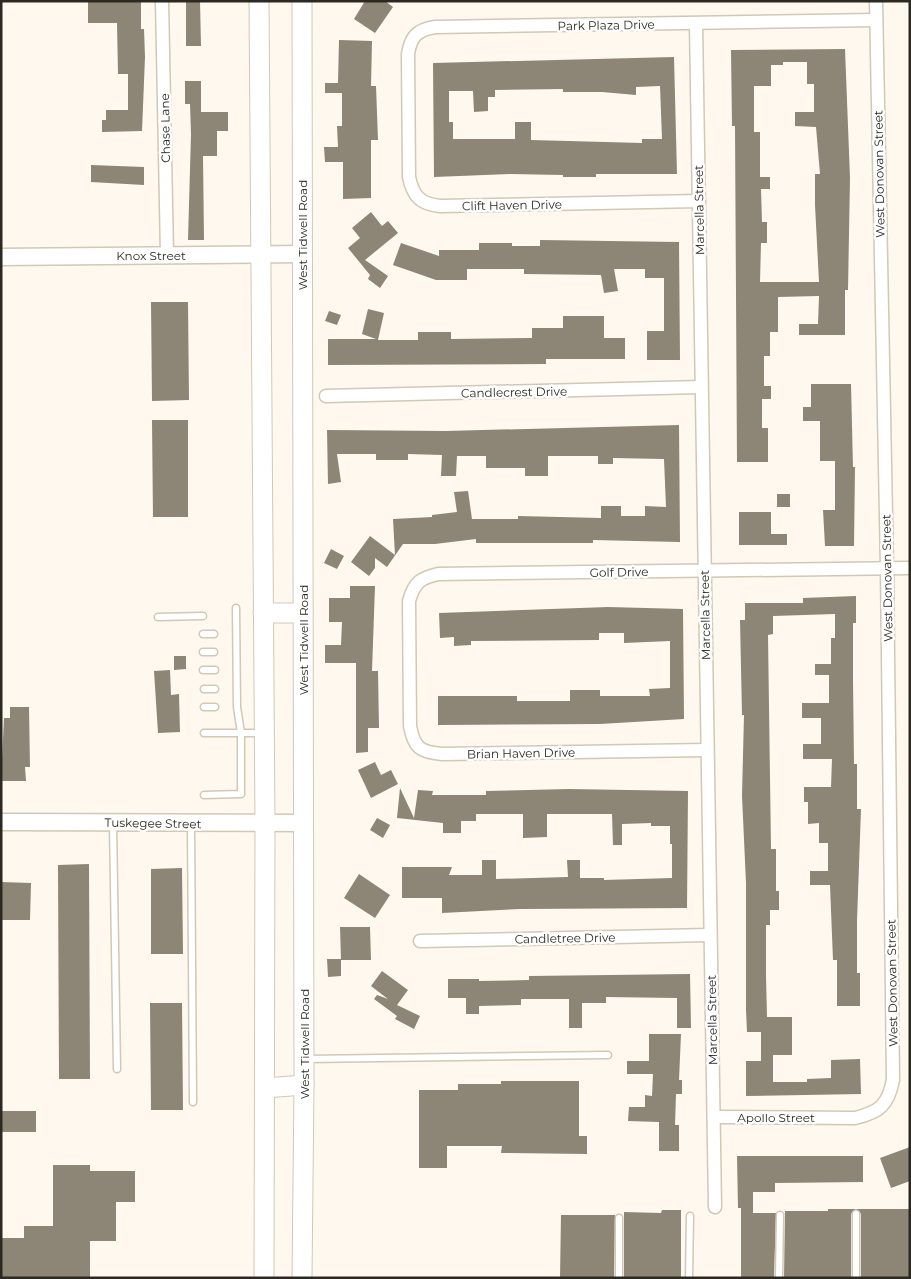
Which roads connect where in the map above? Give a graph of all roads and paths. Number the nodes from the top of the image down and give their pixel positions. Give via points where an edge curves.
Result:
1 (162, 1) edge
2 (259, 1) edge
3 (302, 1) edge
4 (876, 1) edge
5 (876, 20) junction
6 (696, 24) junction
7 (408, 109) joint
8 (699, 202) junction
9 (261, 254) junction
10 (302, 254) junction
11 (167, 255) junction
12 (1, 256) edge
13 (701, 387) junction
14 (326, 396) dead end
15 (887, 568) junction
16 (910, 568) edge
17 (705, 571) junction
18 (236, 608) dead end
19 (263, 613) junction
20 (303, 613) junction
21 (158, 616) dead end
22 (203, 616) dead end
23 (203, 634) dead end
24 (214, 634) dead end
25 (227, 634) dead end
26 (236, 634) junction
27 (203, 652) dead end
28 (214, 652) dead end
29 (409, 667) joint
30 (203, 670) dead end
31 (215, 670) dead end
32 (204, 689) dead end
33 (215, 689) dead end
34 (204, 707) dead end
35 (215, 707) dead end
36 (229, 707) dead end
37 (237, 707) junction
38 (204, 733) dead end
39 (240, 733) junction
40 (264, 733) junction
41 (707, 750) junction
42 (204, 795) dead end
43 (1, 822) edge
44 (113, 822) junction
45 (191, 823) junction
46 (265, 823) junction
47 (304, 823) junction
48 (710, 935) junction
49 (420, 941) dead end
50 (608, 1055) dead end
51 (303, 1059) junction
52 (118, 1069) dead end
53 (304, 1085) junction
54 (265, 1088) junction
55 (193, 1102) dead end
56 (714, 1117) junction
57 (839, 1118) joint
58 (715, 1207) dead end
59 (856, 1214) dead end
60 (780, 1215) dead end
61 (690, 1216) dead end
62 (619, 1218) dead end
63 (264, 1278) edge
64 (302, 1278) edge
65 (618, 1278) edge
66 (689, 1278) edge
67 (779, 1278) edge
68 (856, 1278) edge

1 - 11 street, Chase Lane
2 - 9 main road
3 - 10 main road, West Tidwell Road
4 - 5 street, West Donovan Street
5 - 6 street, Park Plaza Drive
5 - 15 street, West Donovan Street
6 - 7 street, Park Plaza Drive via 424,29 416,32 410,40
6 - 8 street, Marcella Street
7 - 8 street, Clift Haven Drive via 412,191 420,201 429,205
8 - 13 street, Marcella Street
9 - 10 street, Knox Street
9 - 11 street, Knox Street
9 - 19 main road
10 - 20 main road, West Tidwell Road
11 - 12 street, Knox Street
13 - 14 street, Candlecrest Drive
13 - 17 street, Marcella Street
15 - 16 street, Golf Drive
15 - 17 street, Golf Drive
15 - 57 street, West Donovan Street via 893,1080 890,1096 882,1107 856,1118
17 - 29 street, Golf Drive via 438,574 422,578 413,587 409,602
17 - 41 street, Marcella Street
18 - 26 lane
19 - 20 main road
19 - 40 main road
20 - 47 main road, West Tidwell Road
21 - 22 lane
23 - 24 lane
25 - 26 lane
26 - 37 lane via 233,688
27 - 28 lane
29 - 41 street, Brian Haven Drive via 412,739 429,753
30 - 31 lane
32 - 33 lane
34 - 35 lane
36 - 37 lane
37 - 39 lane
38 - 39 lane
39 - 40 lane
39 - 42 lane via 240,794
40 - 46 main road
41 - 48 street, Marcella Street
43 - 44 street, Tuskegee Street
44 - 45 street, Tuskegee Street
44 - 52 lane
45 - 46 street, Tuskegee Street
45 - 55 lane
46 - 47 street, Tuskegee Street
46 - 54 main road
47 - 51 main road, West Tidwell Road
48 - 49 street, Candletree Drive
48 - 56 street, Marcella Street
50 - 51 lane
51 - 53 main road, West Tidwell Road
53 - 54 main road
53 - 64 main road, West Tidwell Road
54 - 63 main road
56 - 57 street, Apollo Street
56 - 58 street, Marcella Street
59 - 68 lane
60 - 67 lane
61 - 66 lane
62 - 65 lane

